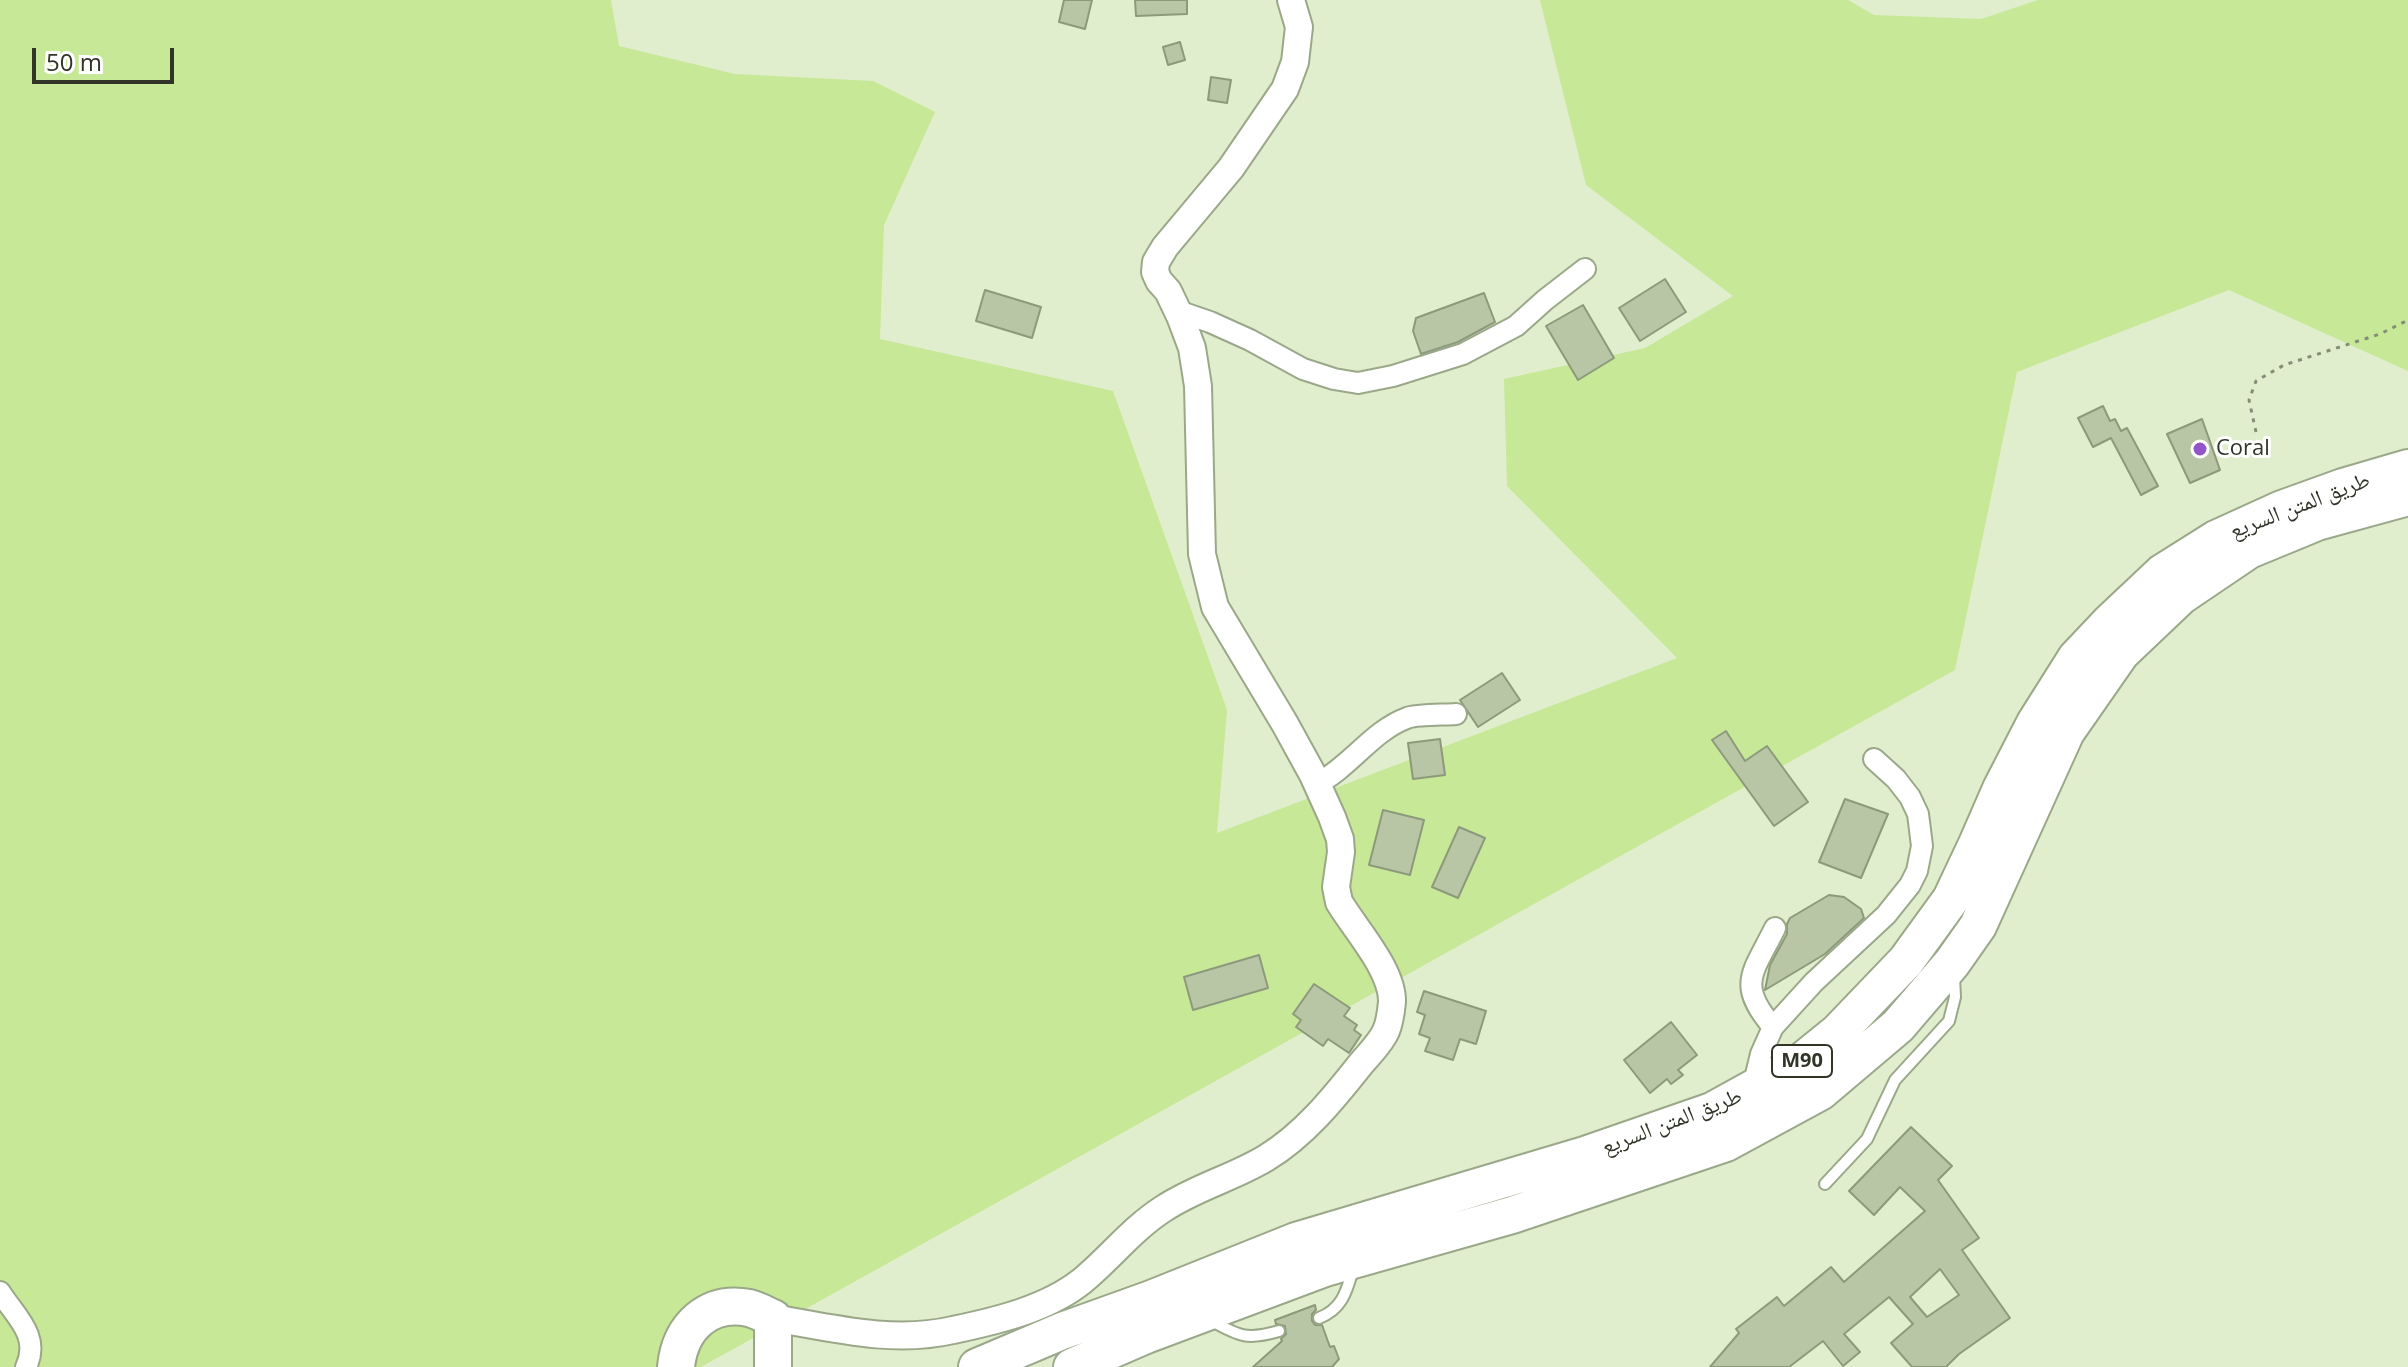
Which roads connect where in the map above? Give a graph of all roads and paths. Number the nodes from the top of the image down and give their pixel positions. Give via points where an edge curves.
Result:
1 (1291, 0) edge
2 (1585, 269) dead end
3 (1178, 311) junction
4 (2408, 320) edge
5 (2256, 432) dead end
6 (2408, 468) edge
7 (2408, 497) edge
8 (1456, 714) dead end
9 (1874, 759) dead end
10 (1317, 784) junction
11 (1775, 928) dead end
12 (1952, 963) junction
13 (1773, 1027) junction
14 (1752, 1091) junction
15 (1825, 1184) dead end
16 (1356, 1258) junction
17 (0, 1292) edge
18 (1200, 1314) junction
19 (773, 1318) junction
20 (1319, 1318) dead end
21 (1279, 1331) dead end
22 (26, 1367) edge
23 (676, 1367) edge
24 (773, 1367) edge
25 (977, 1367) edge
26 (1072, 1367) edge

1 - 3 street via 1299,27 1285,89 1156,262 1159,281
2 - 3 street via 1516,326 1463,354 1358,383 1303,369
3 - 10 street via 1198,386 1202,554 1215,607
4 - 5 path via 2284,365 2256,381 2249,400
6 - 14 highway, طريق المتن السريع / M90 via 2282,509 2216,539 2162,573 2120,612 2076,658 2035,723 1951,899 1906,961 1838,1032
7 - 12 highway, طريق المتن السريع / M90 via 2317,522 2249,550 2181,596 2121,653 2066,732 1978,926
8 - 10 street via 1410,717 1381,731
9 - 13 street via 1896,779 1918,814 1922,846 1917,871 1886,915
10 - 19 street via 1340,839 1339,902 1389,980 1392,998 1381,1039 1301,1132 1264,1159 1161,1210 1083,1280 996,1320 909,1336
11 - 13 street via 1750,982 1757,1008
12 - 15 lane via 1955,997 1949,1021 1895,1080 1867,1139
12 - 16 highway, طريق المتن السريع / M90 via 1898,1026 1820,1092 1726,1143 1512,1215
13 - 14 street
14 - 25 highway, طريق المتن السريع / M90 via 1639,1137 1296,1241
16 - 18 highway, طريق المتن السريع / M90
16 - 20 lane via 1342,1302
17 - 22 street via 25,1324 31,1344
18 - 21 lane via 1244,1337
18 - 26 highway, طريق المتن السريع / M90
19 - 23 highway via 749,1308 713,1310 688,1331
19 - 24 highway

